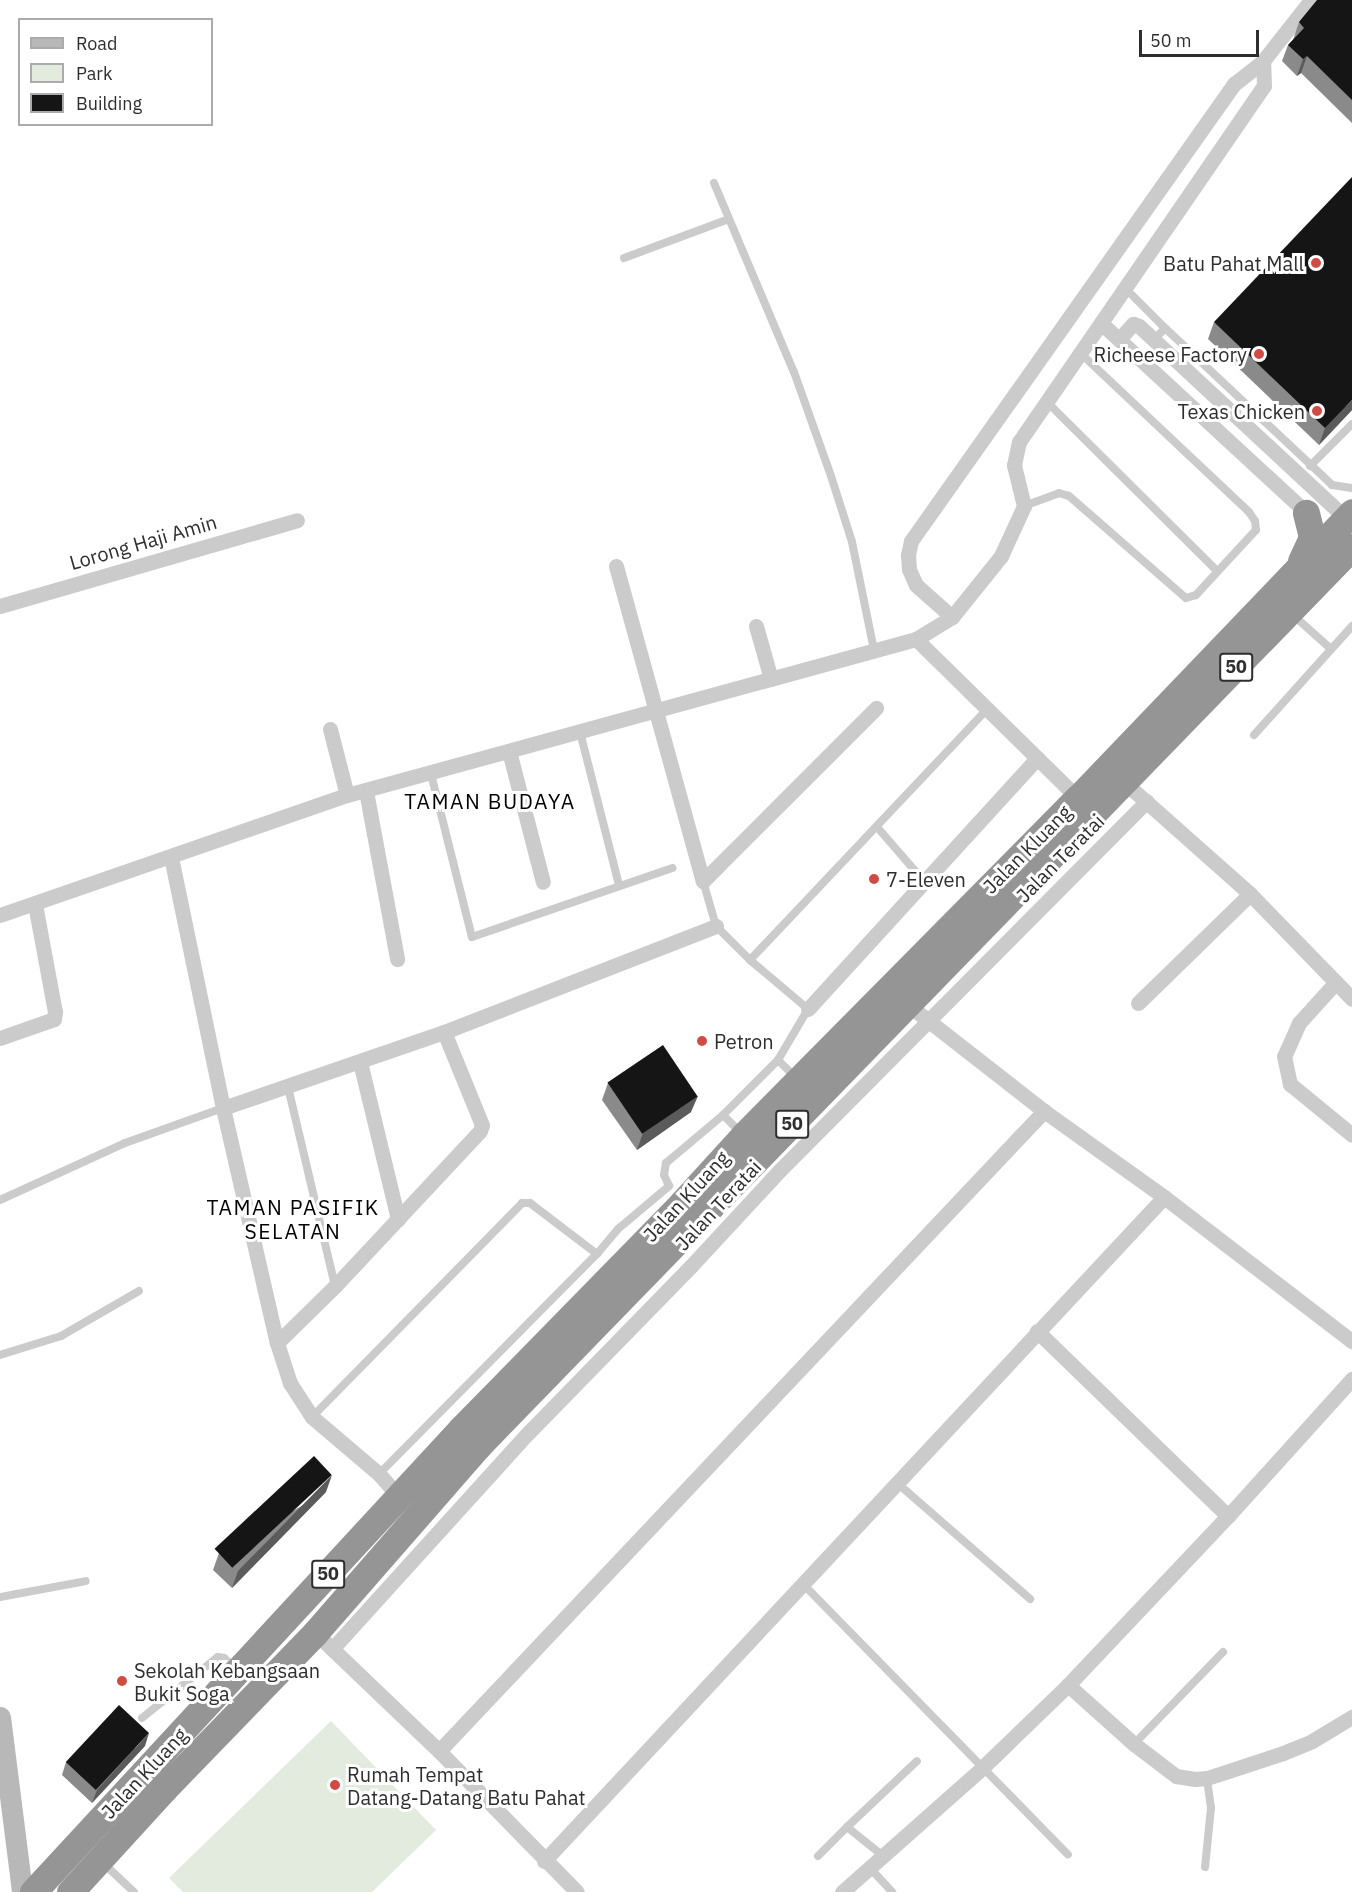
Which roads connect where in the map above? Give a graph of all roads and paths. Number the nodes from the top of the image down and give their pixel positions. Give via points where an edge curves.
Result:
1 (1311, 0) edge
2 (1263, 61) junction
3 (714, 183) dead end
4 (729, 219) junction
5 (624, 258) dead end
6 (1125, 288) junction
7 (1101, 323) junction
8 (1166, 328) junction
9 (1119, 339) junction
10 (1154, 340) junction
11 (1080, 353) junction
12 (1046, 401) junction
13 (1352, 424) edge
14 (1310, 466) junction
15 (1352, 488) edge
16 (1024, 506) junction
17 (1306, 513) junction
18 (297, 520) dead end
19 (1347, 531) edge
20 (616, 566) dead end
21 (1217, 571) junction
22 (1292, 575) junction
23 (0, 606) edge
24 (1289, 612) junction
25 (952, 617) junction
26 (756, 626) dead end
27 (1352, 626) edge
28 (916, 639) junction
29 (1331, 649) junction
30 (874, 650) junction
31 (771, 679) junction
32 (876, 708) dead end
33 (987, 709) junction
34 (656, 712) junction
35 (330, 729) dead end
36 (580, 732) junction
37 (1254, 735) dead end
38 (509, 751) junction
39 (1037, 758) junction
40 (431, 774) junction
41 (1124, 782) junction
42 (366, 791) junction
43 (347, 795) junction
44 (1078, 798) junction
45 (1147, 801) junction
46 (877, 827) junction
47 (171, 857) junction
48 (672, 868) dead end
49 (703, 881) junction
50 (924, 881) junction
51 (543, 882) dead end
52 (619, 885) junction
53 (1250, 894) junction
54 (35, 904) junction
55 (0, 915) edge
56 (716, 926) junction
57 (397, 959) dead end
58 (750, 960) junction
59 (1336, 982) junction
60 (1352, 999) edge
61 (1138, 1003) dead end
62 (907, 1004) junction
63 (808, 1009) junction
64 (928, 1022) junction
65 (444, 1032) junction
66 (0, 1038) edge
67 (778, 1060) junction
68 (360, 1062) junction
69 (798, 1080) junction
70 (288, 1087) junction
71 (223, 1108) junction
72 (1044, 1111) junction
73 (723, 1115) junction
74 (744, 1135) junction
75 (1352, 1136) edge
76 (1164, 1197) junction
77 (0, 1200) edge
78 (672, 1203) junction
79 (638, 1212) junction
80 (399, 1219) junction
81 (597, 1254) junction
82 (683, 1259) junction
83 (335, 1286) junction
84 (139, 1291) dead end
85 (1037, 1331) junction
86 (1352, 1341) edge
87 (277, 1343) junction
88 (0, 1355) edge
89 (1352, 1379) edge
90 (312, 1417) junction
91 (379, 1474) junction
92 (896, 1482) junction
93 (398, 1496) junction
94 (1228, 1516) junction
95 (86, 1581) dead end
96 (802, 1583) junction
97 (0, 1597) edge
98 (1030, 1599) dead end
99 (323, 1641) junction
100 (258, 1651) junction
101 (1222, 1652) dead end
102 (239, 1671) junction
103 (1068, 1685) junction
104 (0, 1717) edge
105 (1352, 1717) edge
106 (142, 1718) dead end
107 (1134, 1744) junction
108 (439, 1751) junction
109 (917, 1761) dead end
110 (982, 1768) junction
111 (1207, 1778) junction
112 (848, 1827) junction
113 (882, 1855) junction
114 (1068, 1855) dead end
115 (818, 1856) dead end
116 (99, 1860) junction
117 (544, 1861) junction
118 (1205, 1867) dead end
119 (870, 1868) junction
120 (22, 1892) edge
121 (33, 1892) edge
122 (70, 1892) edge
123 (134, 1892) edge
124 (577, 1892) edge
125 (842, 1892) edge
126 (892, 1892) edge

1 - 2 street
2 - 6 street via 1264,86
2 - 25 street via 1234,84 911,541 908,555 916,585
3 - 4 lane
4 - 5 lane
4 - 30 lane via 794,372 831,476 852,542
6 - 7 street
6 - 8 lane
7 - 9 street
7 - 11 street
8 - 10 lane
8 - 14 lane
9 - 10 street via 1135,323
9 - 17 street
10 - 19 street
11 - 12 street
11 - 21 lane via 1255,521 1256,530
12 - 16 street via 1019,442 1014,465
12 - 21 lane
13 - 14 lane
14 - 15 lane via 1332,485
16 - 21 lane via 1059,493 1070,496 1186,598 1196,595
16 - 25 street via 1001,556
17 - 19 street
17 - 22 highway via 1312,537
18 - 23 street, Lorong Haji Amin
19 - 22 highway, Jalan Kluang / 50
19 - 24 highway, Jalan Kluang / 50
20 - 34 street
22 - 44 highway, Jalan Kluang / 50
24 - 29 lane
24 - 41 highway, Jalan Kluang / 50
25 - 28 street
26 - 31 street
27 - 29 lane
28 - 30 street
28 - 33 street
29 - 37 lane
30 - 31 street
31 - 34 street
32 - 49 street
33 - 39 street
33 - 46 lane
34 - 36 street
34 - 49 street
35 - 43 street
36 - 38 street
36 - 52 lane
38 - 40 street
38 - 51 street
39 - 44 street
39 - 50 street
40 - 42 street
40 - 52 lane via 472,937
41 - 45 street
41 - 62 highway, Jalan Kluang / 50
42 - 43 street
42 - 57 street
43 - 47 street
44 - 69 highway, Jalan Kluang / 50
45 - 53 street
45 - 64 street, Jalan Teratai
46 - 50 lane
46 - 58 lane
47 - 54 street
47 - 71 street
48 - 52 lane
49 - 56 lane
50 - 63 street
53 - 59 street
53 - 61 street
54 - 55 street
54 - 66 street via 54,1019
56 - 58 lane
56 - 65 street
58 - 63 lane
59 - 60 street
59 - 75 street via 1299,1023 1284,1056 1290,1084
62 - 64 street
62 - 82 highway, Jalan Kluang / 50
63 - 67 lane
64 - 72 street
64 - 82 street, Jalan Teratai via 780,1170
65 - 68 street
65 - 80 street via 482,1125
67 - 69 lane
67 - 73 lane
68 - 70 street
68 - 80 street
69 - 74 highway, Jalan Kluang / 50
70 - 71 street
70 - 83 lane
71 - 77 lane via 125,1143
71 - 87 street
72 - 76 street
72 - 108 street
73 - 74 lane
73 - 78 lane via 666,1163 664,1175
74 - 78 highway, Jalan Kluang / 50
76 - 85 street
76 - 86 street
78 - 79 lane
78 - 79 lane via 654,1214
78 - 93 highway, Jalan Kluang / 50
79 - 81 lane via 618,1228
80 - 83 street
81 - 90 lane via 530,1203 522,1203
81 - 91 lane
82 - 99 highway, Jalan Kluang / 50 via 478,1446
83 - 87 street
84 - 88 lane via 61,1336
85 - 92 street
85 - 94 street
87 - 90 street via 290,1383
89 - 94 street
90 - 91 street
91 - 93 street
92 - 96 street
92 - 98 lane
93 - 100 highway, Jalan Kluang / 50
94 - 103 street
95 - 97 lane
96 - 110 lane
96 - 117 street
99 - 100 highway via 302,1630 289,1632
99 - 108 street
99 - 116 highway, Jalan Kluang / 50
100 - 102 highway, Jalan Kluang / 50
101 - 107 lane
102 - 106 lane via 218,1657
102 - 121 highway, Jalan Kluang / 50
103 - 107 street
103 - 110 street
104 - 120 street
105 - 111 street via 1312,1742
107 - 111 street via 1176,1776
108 - 117 street
109 - 112 lane
110 - 113 street
110 - 114 lane
111 - 118 lane via 1211,1808
112 - 113 lane
112 - 115 lane
113 - 119 street
116 - 122 highway, Jalan Kluang / 50
116 - 123 lane
117 - 124 street
119 - 125 street
119 - 126 lane

